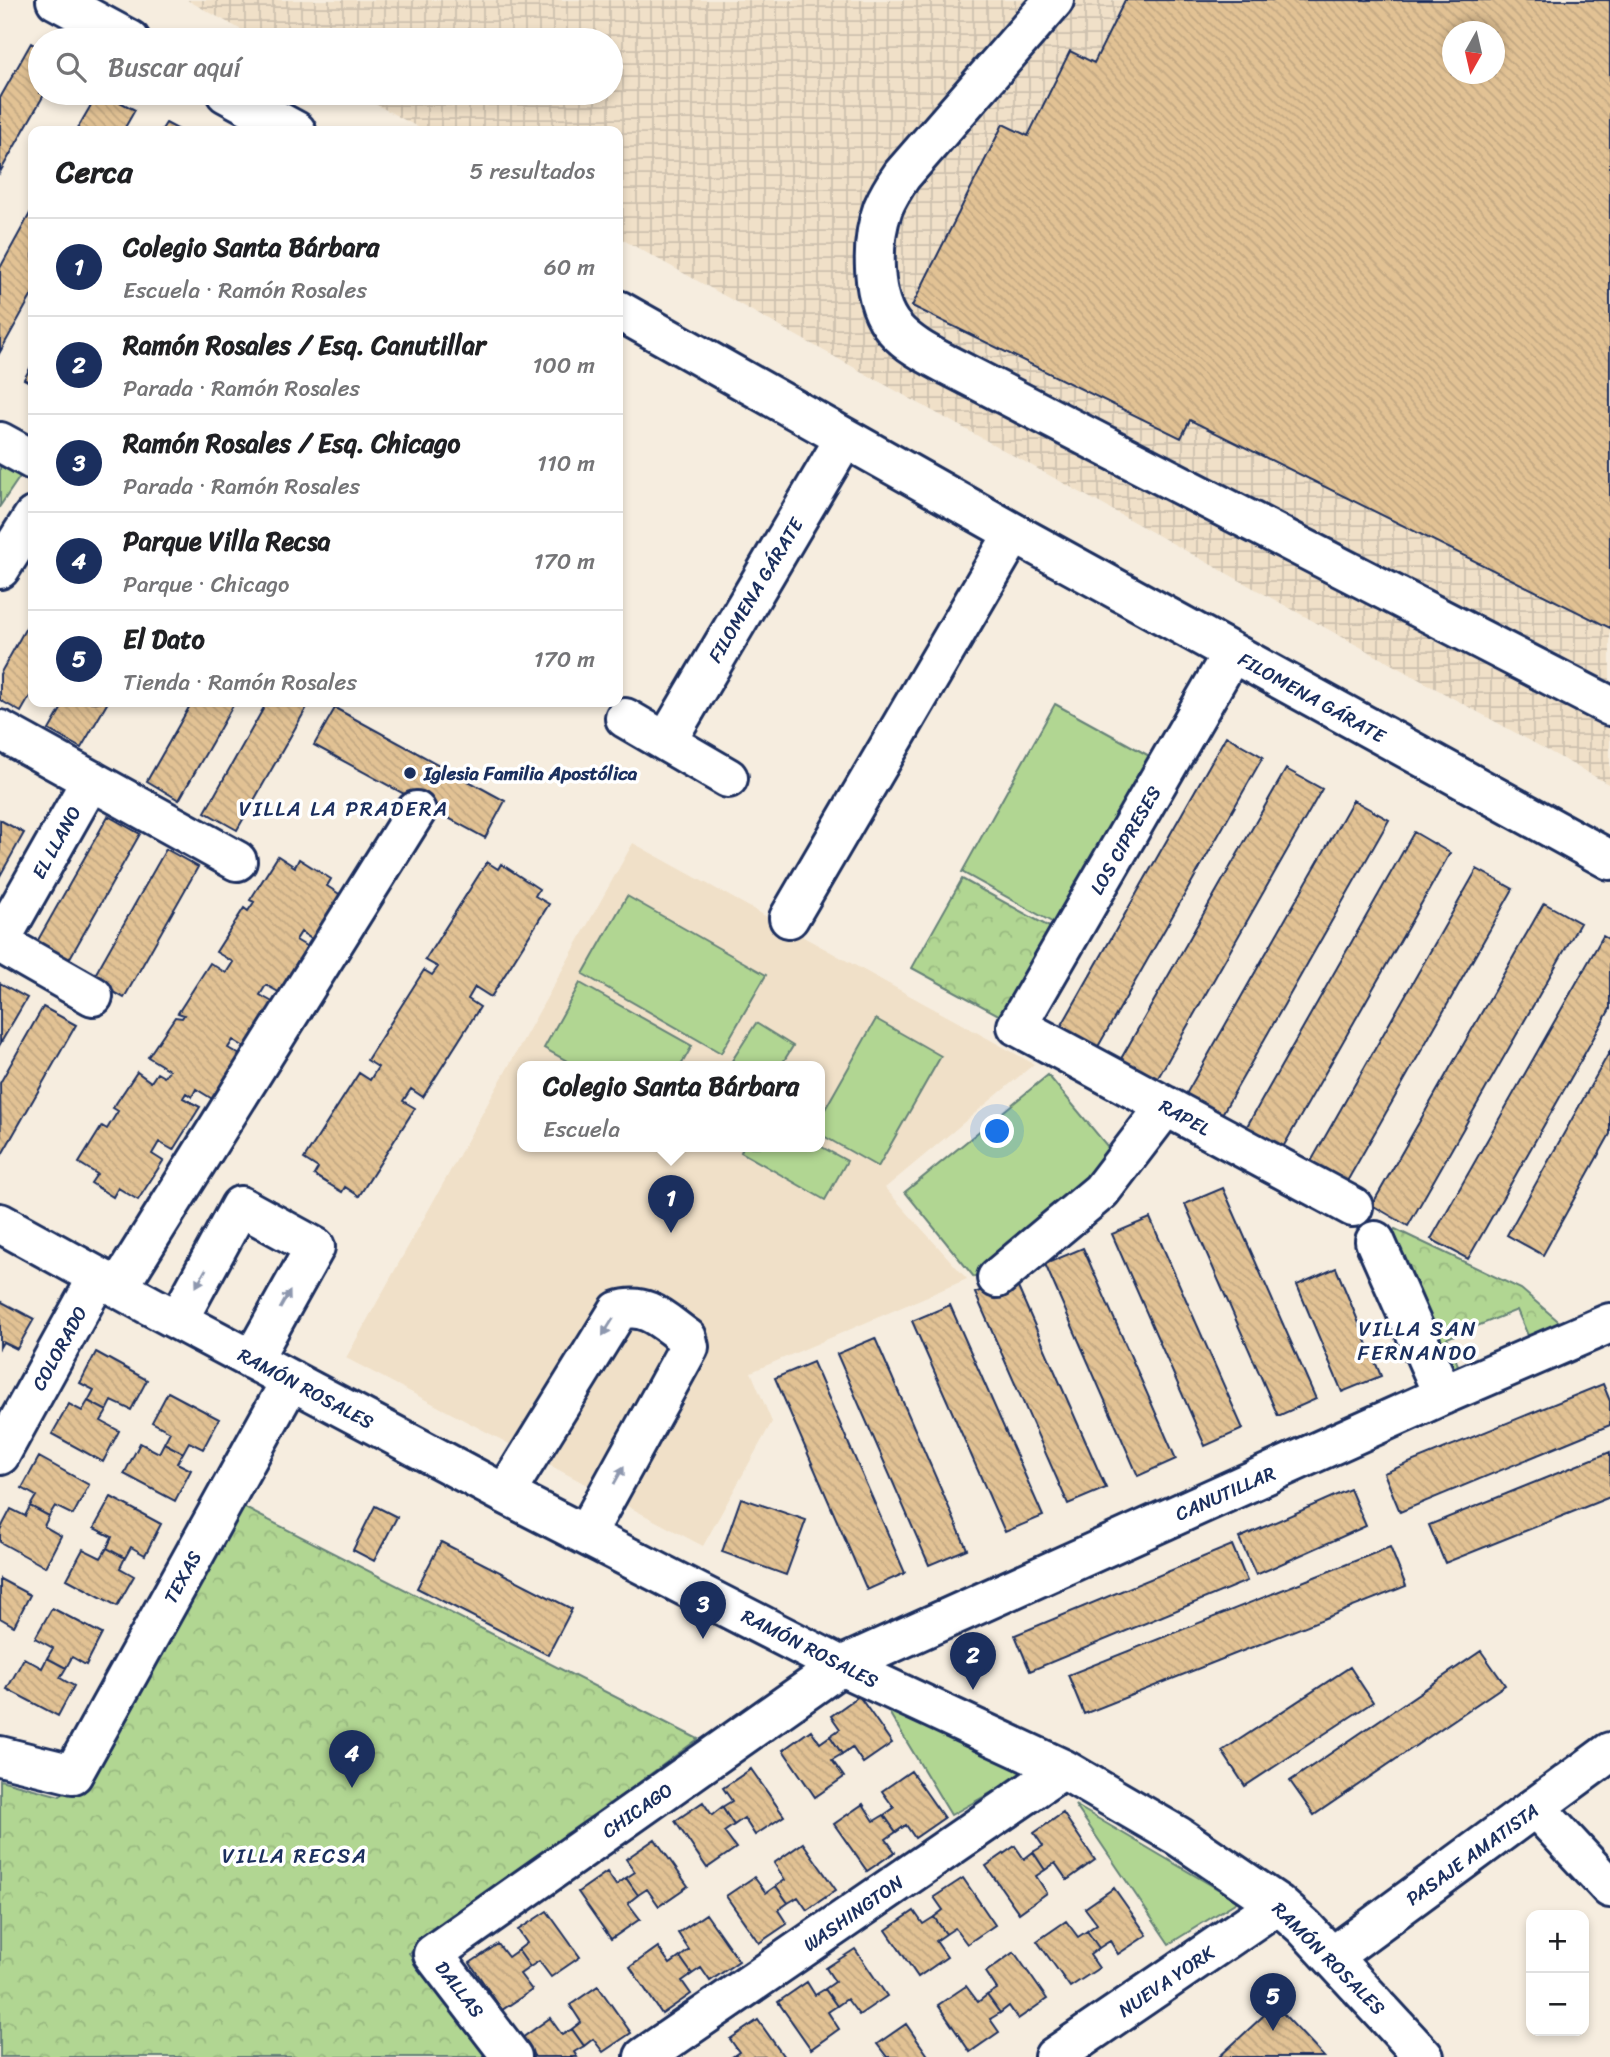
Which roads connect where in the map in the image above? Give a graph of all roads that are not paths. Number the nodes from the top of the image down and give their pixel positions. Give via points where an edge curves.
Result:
1 (56, 0) edge
2 (1054, 0) edge
3 (108, 28) edge
4 (247, 105) edge
5 (285, 126) edge
6 (623, 313) edge
7 (845, 438) junction
8 (0, 442) edge
9 (28, 457) edge
10 (28, 525) edge
11 (1014, 533) junction
12 (0, 569) edge
13 (1232, 653) junction
14 (1610, 706) edge
15 (625, 718) dead end
16 (0, 730) edge
17 (666, 742) junction
18 (728, 778) dead end
19 (91, 780) junction
20 (415, 811) dead end
21 (1610, 860) edge
22 (237, 861) dead end
23 (789, 918) dead end
24 (0, 942) edge
25 (93, 996) dead end
26 (1017, 1026) joint
27 (1166, 1106) junction
28 (1353, 1207) dead end
29 (0, 1223) edge
30 (1375, 1241) dead end
31 (997, 1279) dead end
32 (108, 1282) junction
33 (178, 1320) junction
34 (1610, 1323) edge
35 (252, 1360) junction
36 (291, 1380) junction
37 (1443, 1395) junction
38 (0, 1455) edge
39 (505, 1493) junction
40 (586, 1534) junction
41 (841, 1666) junction
42 (1610, 1752) edge
43 (0, 1756) edge
44 (1063, 1769) junction
45 (1535, 1807) junction
46 (1610, 1888) edge
47 (1278, 1904) junction
48 (433, 1954) joint
49 (1333, 1956) junction
50 (512, 2057) edge
51 (644, 2057) edge
52 (1054, 2057) edge
53 (1424, 2057) edge

1 - 3 street
2 - 14 street via 891,192 878,226 875,264 880,298 893,327 944,363
4 - 5 street
6 - 7 street, FILOMENA GÁRATE
7 - 11 street, FILOMENA GÁRATE
7 - 17 street, FILOMENA GÁRATE
8 - 9 street
10 - 12 street
11 - 13 street, FILOMENA GÁRATE
11 - 23 street
13 - 21 street, FILOMENA GÁRATE
13 - 26 street, LOS CIPRESES
15 - 17 street
16 - 19 street
17 - 18 street
19 - 22 street
19 - 24 street, EL LLANO
20 - 32 street, COLORADO
24 - 25 street, EL LLANO
26 - 27 street, RAPEL
27 - 28 street, RAPEL
27 - 31 street via 1101,1191
29 - 32 street, RAMÓN ROSALES
30 - 37 street
32 - 33 street, RAMÓN ROSALES
32 - 38 street, COLORADO
33 - 35 street, RAMÓN ROSALES
35 -> 33 street via 314,1247 240,1206
34 - 37 street, CANUTILLAR
35 - 36 street, RAMÓN ROSALES
36 - 39 street, RAMÓN ROSALES
36 - 43 street, TEXAS via 73,1774
37 - 41 street, CANUTILLAR
39 - 40 street, RAMÓN ROSALES
40 -> 39 street via 688,1347 687,1338 645,1309 631,1306 618,1311
40 - 41 street, RAMÓN ROSALES
41 - 44 street, RAMÓN ROSALES
41 - 48 street, CHICAGO
42 - 45 street, PASAJE AMATISTA
44 - 47 street, RAMÓN ROSALES via 1178,1836
44 - 51 street, WASHINGTON
45 - 46 street
45 - 49 street, PASAJE AMATISTA
47 - 49 street, RAMÓN ROSALES
47 - 52 street, NUEVA YORK
48 - 50 street, DALLAS
49 - 53 street, RAMÓN ROSALES

